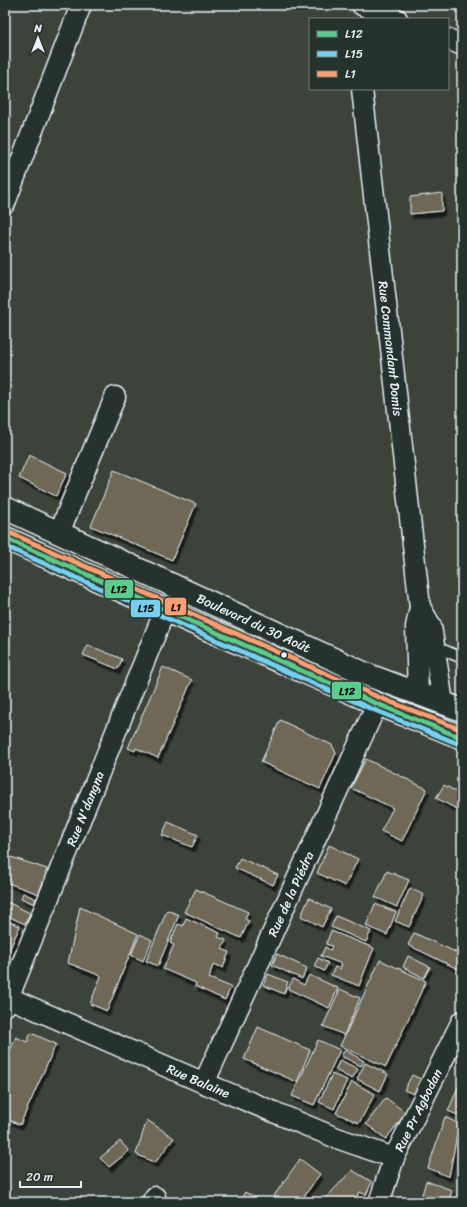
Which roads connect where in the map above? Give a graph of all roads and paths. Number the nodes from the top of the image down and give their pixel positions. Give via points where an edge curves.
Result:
1 (81, 5) edge
2 (353, 5) edge
3 (362, 5) edge
4 (354, 18) edge
5 (394, 18) edge
6 (449, 39) edge
7 (462, 45) edge
8 (362, 90) edge
9 (5, 203) edge
10 (115, 397) dead end
11 (5, 508) edge
12 (59, 533) junction
13 (5, 538) edge
14 (420, 607) junction
15 (165, 610) junction
16 (434, 646) junction
17 (462, 658) edge
18 (418, 694) junction
19 (377, 704) junction
20 (453, 707) edge
21 (410, 716) junction
22 (437, 726) junction
23 (462, 738) edge
24 (6, 1000) edge
25 (462, 1021) edge
26 (204, 1083) junction
27 (394, 1158) junction
28 (379, 1202) edge

1 - 9 street
2 - 4 street
3 - 5 street
6 - 7 street
8 - 14 street, Rue Commandant Domis
10 - 12 street
11 - 12 highway, Boulevard du 30 Août
12 - 18 highway, Boulevard du 30 Août via 368,675
13 - 15 highway, Boulevard du 30 Août
14 - 16 street, Rue Commandant Domis via 431,626
14 - 18 street, Rue Commandant Domis via 416,627
15 - 19 highway, Boulevard du 30 Août
15 - 24 street, Rue N'dangna
16 - 17 lane
16 - 20 street, Rue Commandant Domis
18 - 20 highway, Boulevard du 30 Août
18 - 21 highway
19 - 21 highway, Boulevard du 30 Août
19 - 26 street, Rue de la Piédra
20 - 22 highway
21 - 22 highway, Boulevard du 30 Août
22 - 23 highway, Boulevard du 30 Août
24 - 26 street, Rue Balaine
25 - 27 street, Rue Pr Agbodan
26 - 27 street, Rue Balaine via 334,1137
27 - 28 street, Rue Pr Agbodan

